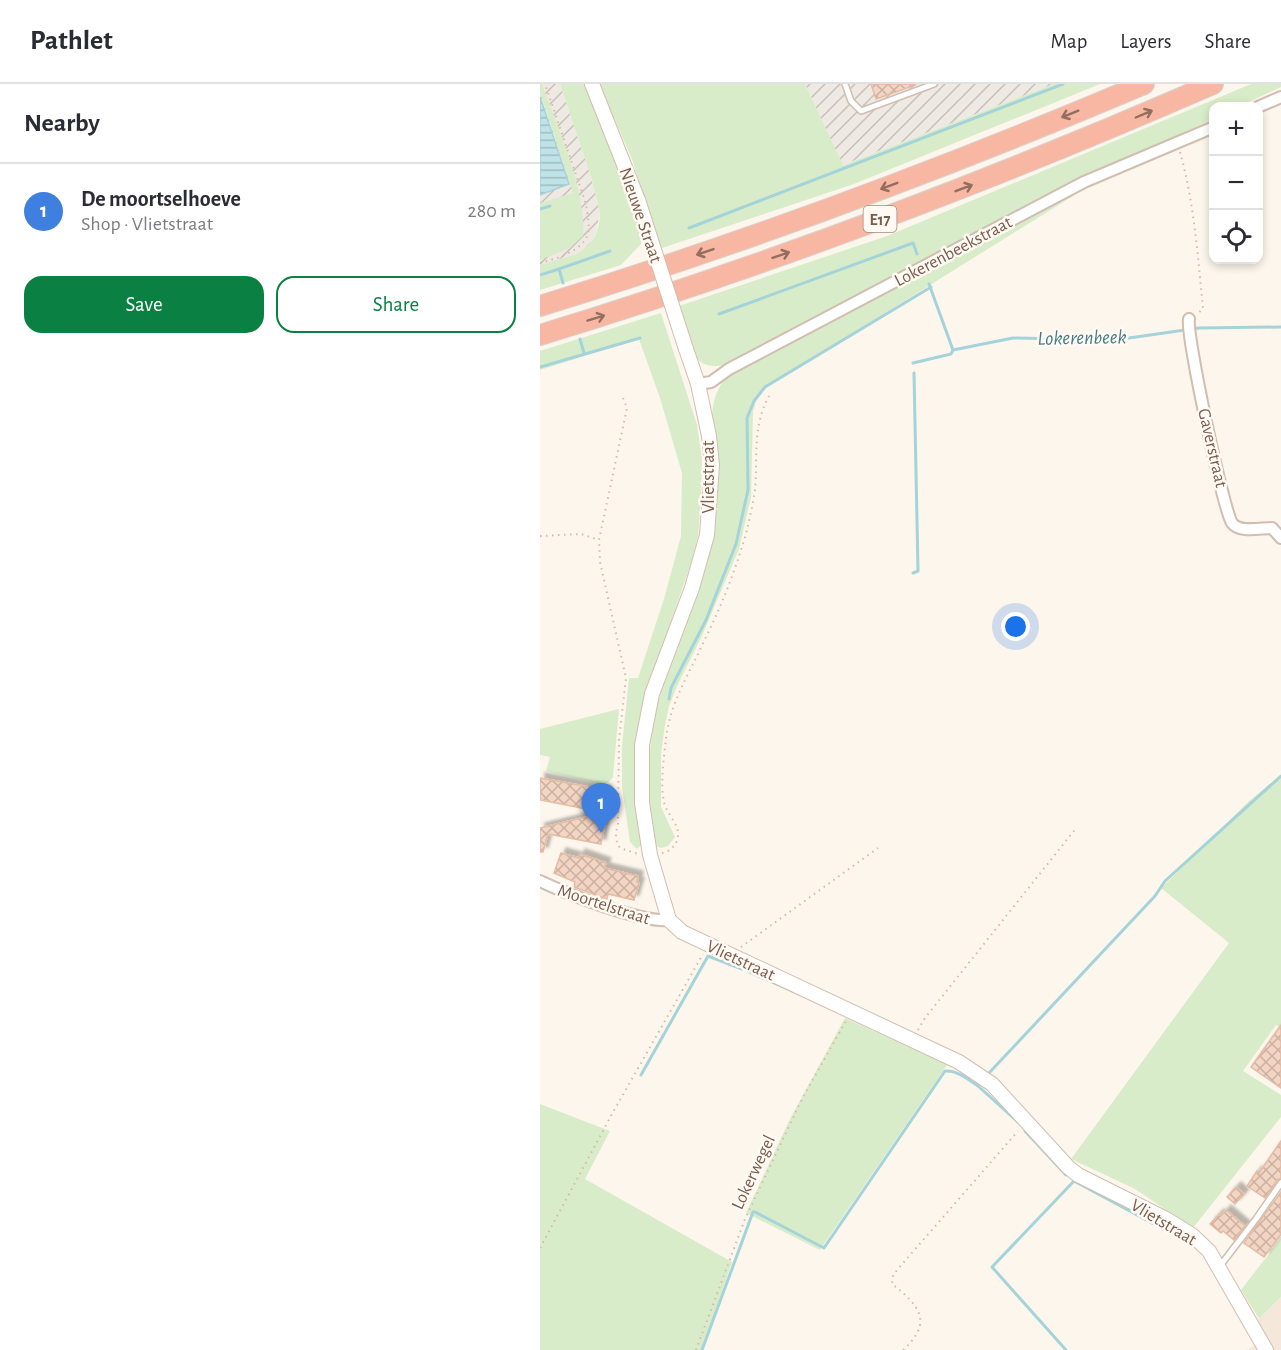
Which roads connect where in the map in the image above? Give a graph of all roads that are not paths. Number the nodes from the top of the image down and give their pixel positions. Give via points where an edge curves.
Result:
1 (592, 84) edge
2 (845, 84) edge
3 (934, 84) edge
4 (1144, 84) edge
5 (1213, 84) edge
6 (1281, 97) edge
7 (1263, 105) edge
8 (1209, 129) edge
9 (540, 306) edge
10 (1188, 321) road end
11 (540, 335) edge
12 (686, 349) joint
13 (698, 384) junction
14 (1281, 538) edge
15 (540, 881) edge
16 (669, 920) junction
17 (1281, 1183) edge
18 (1219, 1267) junction
19 (1266, 1350) edge

1 - 12 street, Nieuwe Straat, bridge via 638,200
2 - 3 lane via 851,101 861,111
4 -> 9 highway, E17 via 959,160 795,221
11 -> 5 highway, E17 via 793,251 966,187
6 - 7 street
8 - 13 street, Lokerenbeekstraat via 1084,182 738,363 711,382
10 - 14 street, Gaverstraat via 1205,415 1233,524 1241,529 1272,528
12 - 13 street, Vlietstraat
13 - 16 street, Vlietstraat via 712,465 707,535 692,588 652,694 642,745 645,828
15 - 16 street, Moortelstraat via 608,907 657,921
16 - 18 street, Vlietstraat via 682,932 959,1062 992,1084 1078,1175 1192,1235
17 - 18 lane
18 - 19 street, Vlietstraat

